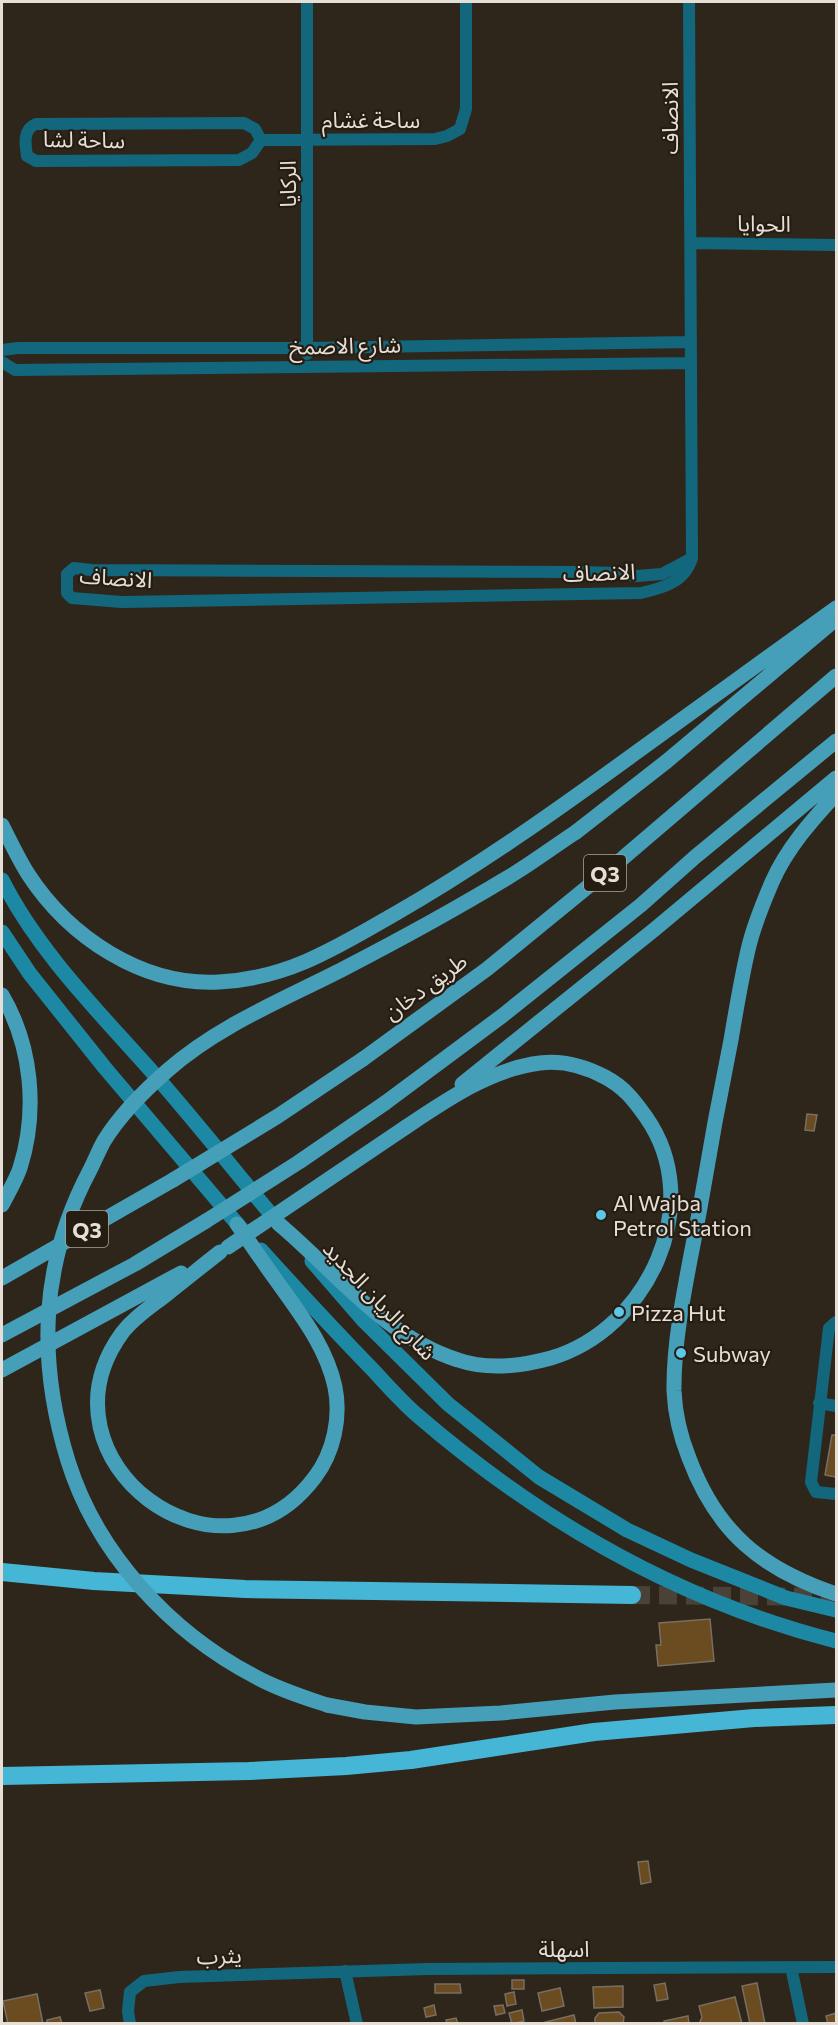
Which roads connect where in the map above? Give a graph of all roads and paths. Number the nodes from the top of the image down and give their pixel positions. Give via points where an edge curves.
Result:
1 (307, 2) edge
2 (466, 2) edge
3 (690, 2) edge
4 (261, 140) junction
5 (308, 140) junction
6 (691, 243) junction
7 (837, 244) edge
8 (691, 342) junction
9 (307, 348) junction
10 (2, 350) edge
11 (2, 362) edge
12 (691, 363) junction
13 (307, 366) junction
14 (692, 558) junction
15 (837, 608) edge
16 (837, 618) edge
17 (837, 676) edge
18 (837, 741) edge
19 (837, 778) edge
20 (837, 794) edge
21 (2, 825) edge
22 (2, 880) edge
23 (2, 932) edge
24 (2, 995) edge
25 (430, 1111) junction
26 (2, 1205) edge
27 (237, 1224) junction
28 (279, 1224) junction
29 (224, 1249) junction
30 (2, 1278) edge
31 (837, 1322) edge
32 (2, 1335) edge
33 (2, 1370) edge
34 (819, 1403) junction
35 (837, 1406) edge
36 (837, 1494) edge
37 (2, 1572) edge
38 (837, 1594) edge
39 (632, 1595) tunnel mouth
40 (837, 1610) edge
41 (837, 1641) edge
42 (837, 1690) edge
43 (837, 1715) edge
44 (2, 1776) edge
45 (791, 1967) junction
46 (837, 1967) edge
47 (345, 1971) junction
48 (130, 2024) edge
49 (357, 2024) edge
50 (803, 2024) edge

1 - 5 street, الركايا
2 - 5 street, ساحة غشام via 466,109 460,129 435,139
3 - 6 street, الانصاف
4 - 4 street, ساحة لشا via 255,129 244,123 36,124 26,132 25,147 27,156 36,161 239,160 252,153
4 - 5 street
5 - 9 street, الركايا
6 - 7 street, الحوايا
6 - 8 street, الانصاف
8 - 9 street, شارع الاصمخ
8 - 12 street, الانصاف
9 - 10 street, شارع الاصمخ
9 - 13 street, الركايا
11 - 13 street, شارع الاصمخ via 15,370
12 - 13 street, شارع الاصمخ
12 - 14 street, الانصاف
14 - 14 street, الانصاف via 662,574 638,576 580,572 74,568 67,574 66,593 72,598 122,602 641,593 672,583 689,569
15 - 21 main road via 490,855 323,955 285,971 248,980 216,982 178,979 129,963 90,940 63,916 29,875
16 - 42 main road, bridge via 668,761 576,832 491,888 238,1021 169,1069 105,1140 77,1193 55,1263 47,1318 48,1362 60,1433 85,1506 130,1574 162,1610 224,1660 259,1679 327,1705 416,1717
17 - 30 main road, طريق دخان / Q3, bridge via 514,947 363,1059 173,1180
18 - 32 main road, bridge via 641,905 502,1016 385,1102 206,1221
19 - 25 main road
20 - 38 main road via 792,846 773,880 748,949 683,1308 674,1393 689,1457 705,1493 733,1535 764,1562 811,1586
22 - 28 main road, شارع الريان الجديد via 38,938 72,982 178,1101
23 - 27 main road via 30,974 105,1068
24 - 26 main road via 14,1015 32,1095 20,1169
25 - 28 main road via 502,1072 542,1062 560,1062 597,1072 633,1097 664,1151 671,1203 657,1263 638,1296 600,1335 560,1355 533,1363 482,1365 459,1361 412,1340 358,1299
25 - 29 main road, bridge
27 - 29 main road via 320,1345 337,1401 329,1452 310,1484 287,1505 267,1516 234,1525 189,1521 140,1495 113,1461 99,1407 103,1374 123,1332
27 - 41 main road via 416,1414 510,1489 606,1551 678,1587 776,1625
28 - 40 main road, شارع الريان الجديد via 364,1322 448,1404 539,1477 627,1530 691,1560 786,1598
29 - 33 main road
31 - 34 street via 829,1328
34 - 35 street
34 - 36 street via 811,1482 816,1492
37 - 39 highway via 245,1589
43 - 44 highway via 594,1732 345,1766
45 - 46 street, اسهلة
45 - 47 street, اسهلة
45 - 50 street
47 - 48 street, يثرب via 144,1981 130,1992
47 - 49 street

